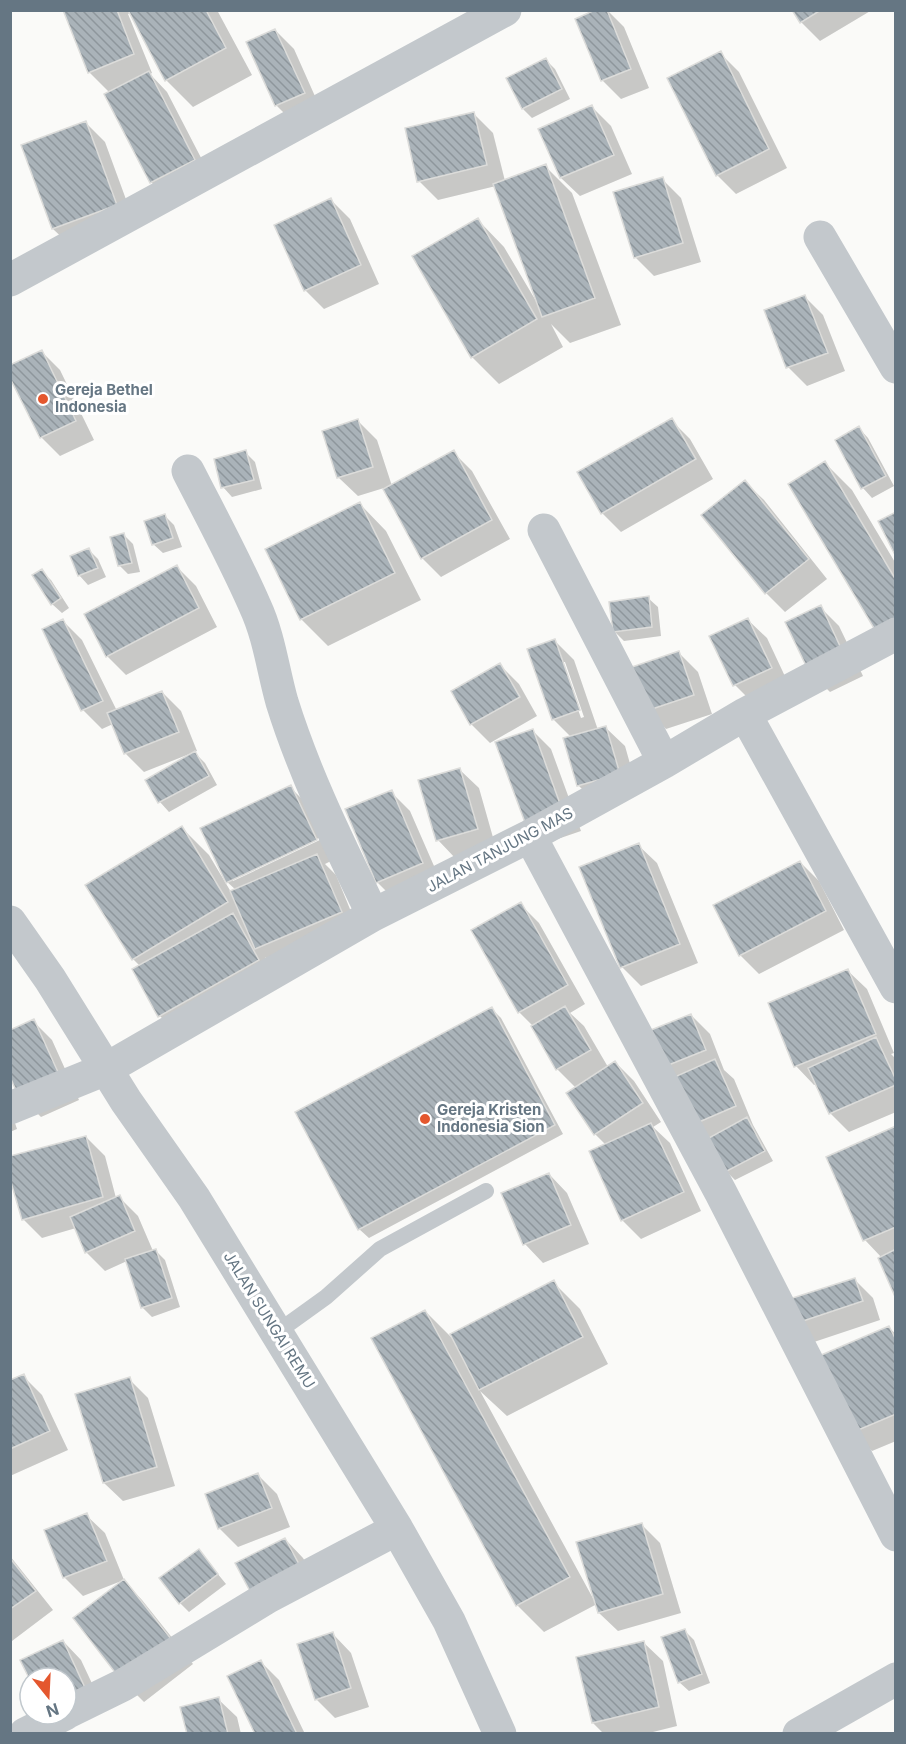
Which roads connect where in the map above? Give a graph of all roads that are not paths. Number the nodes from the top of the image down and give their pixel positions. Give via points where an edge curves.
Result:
1 (505, 10) edge
2 (820, 237) dead end
3 (10, 280) edge
4 (896, 367) edge
5 (188, 471) dead end
6 (544, 530) dead end
7 (896, 634) edge
8 (745, 714) junction
9 (664, 762) junction
10 (530, 836) junction
11 (373, 915) junction
12 (10, 922) edge
13 (896, 987) edge
14 (106, 1069) junction
15 (10, 1108) edge
16 (486, 1191) dead end
17 (276, 1333) junction
18 (397, 1529) junction
19 (896, 1535) edge
20 (896, 1679) edge
21 (78, 1708) edge
22 (41, 1726) edge
23 (25, 1734) edge
24 (500, 1734) edge
25 (800, 1734) edge

1 - 3 street
2 - 4 street
5 - 11 street via 256,607 282,702 306,767
6 - 9 street
7 - 8 street, JALAN TANJUNG MAS
8 - 9 street, JALAN TANJUNG MAS
8 - 13 street
9 - 10 street, JALAN TANJUNG MAS
10 - 11 street, JALAN TANJUNG MAS
10 - 19 street via 721,1193
11 - 14 street, JALAN TANJUNG MAS
12 - 14 street, JALAN SUNGAI REMU
14 - 15 street, JALAN TANJUNG MAS
14 - 17 street, JALAN SUNGAI REMU via 194,1198
16 - 17 lane via 380,1249
17 - 18 street, JALAN SUNGAI REMU
18 - 21 street
18 - 24 street, JALAN SUNGAI REMU via 449,1621
20 - 25 street
22 - 23 street

